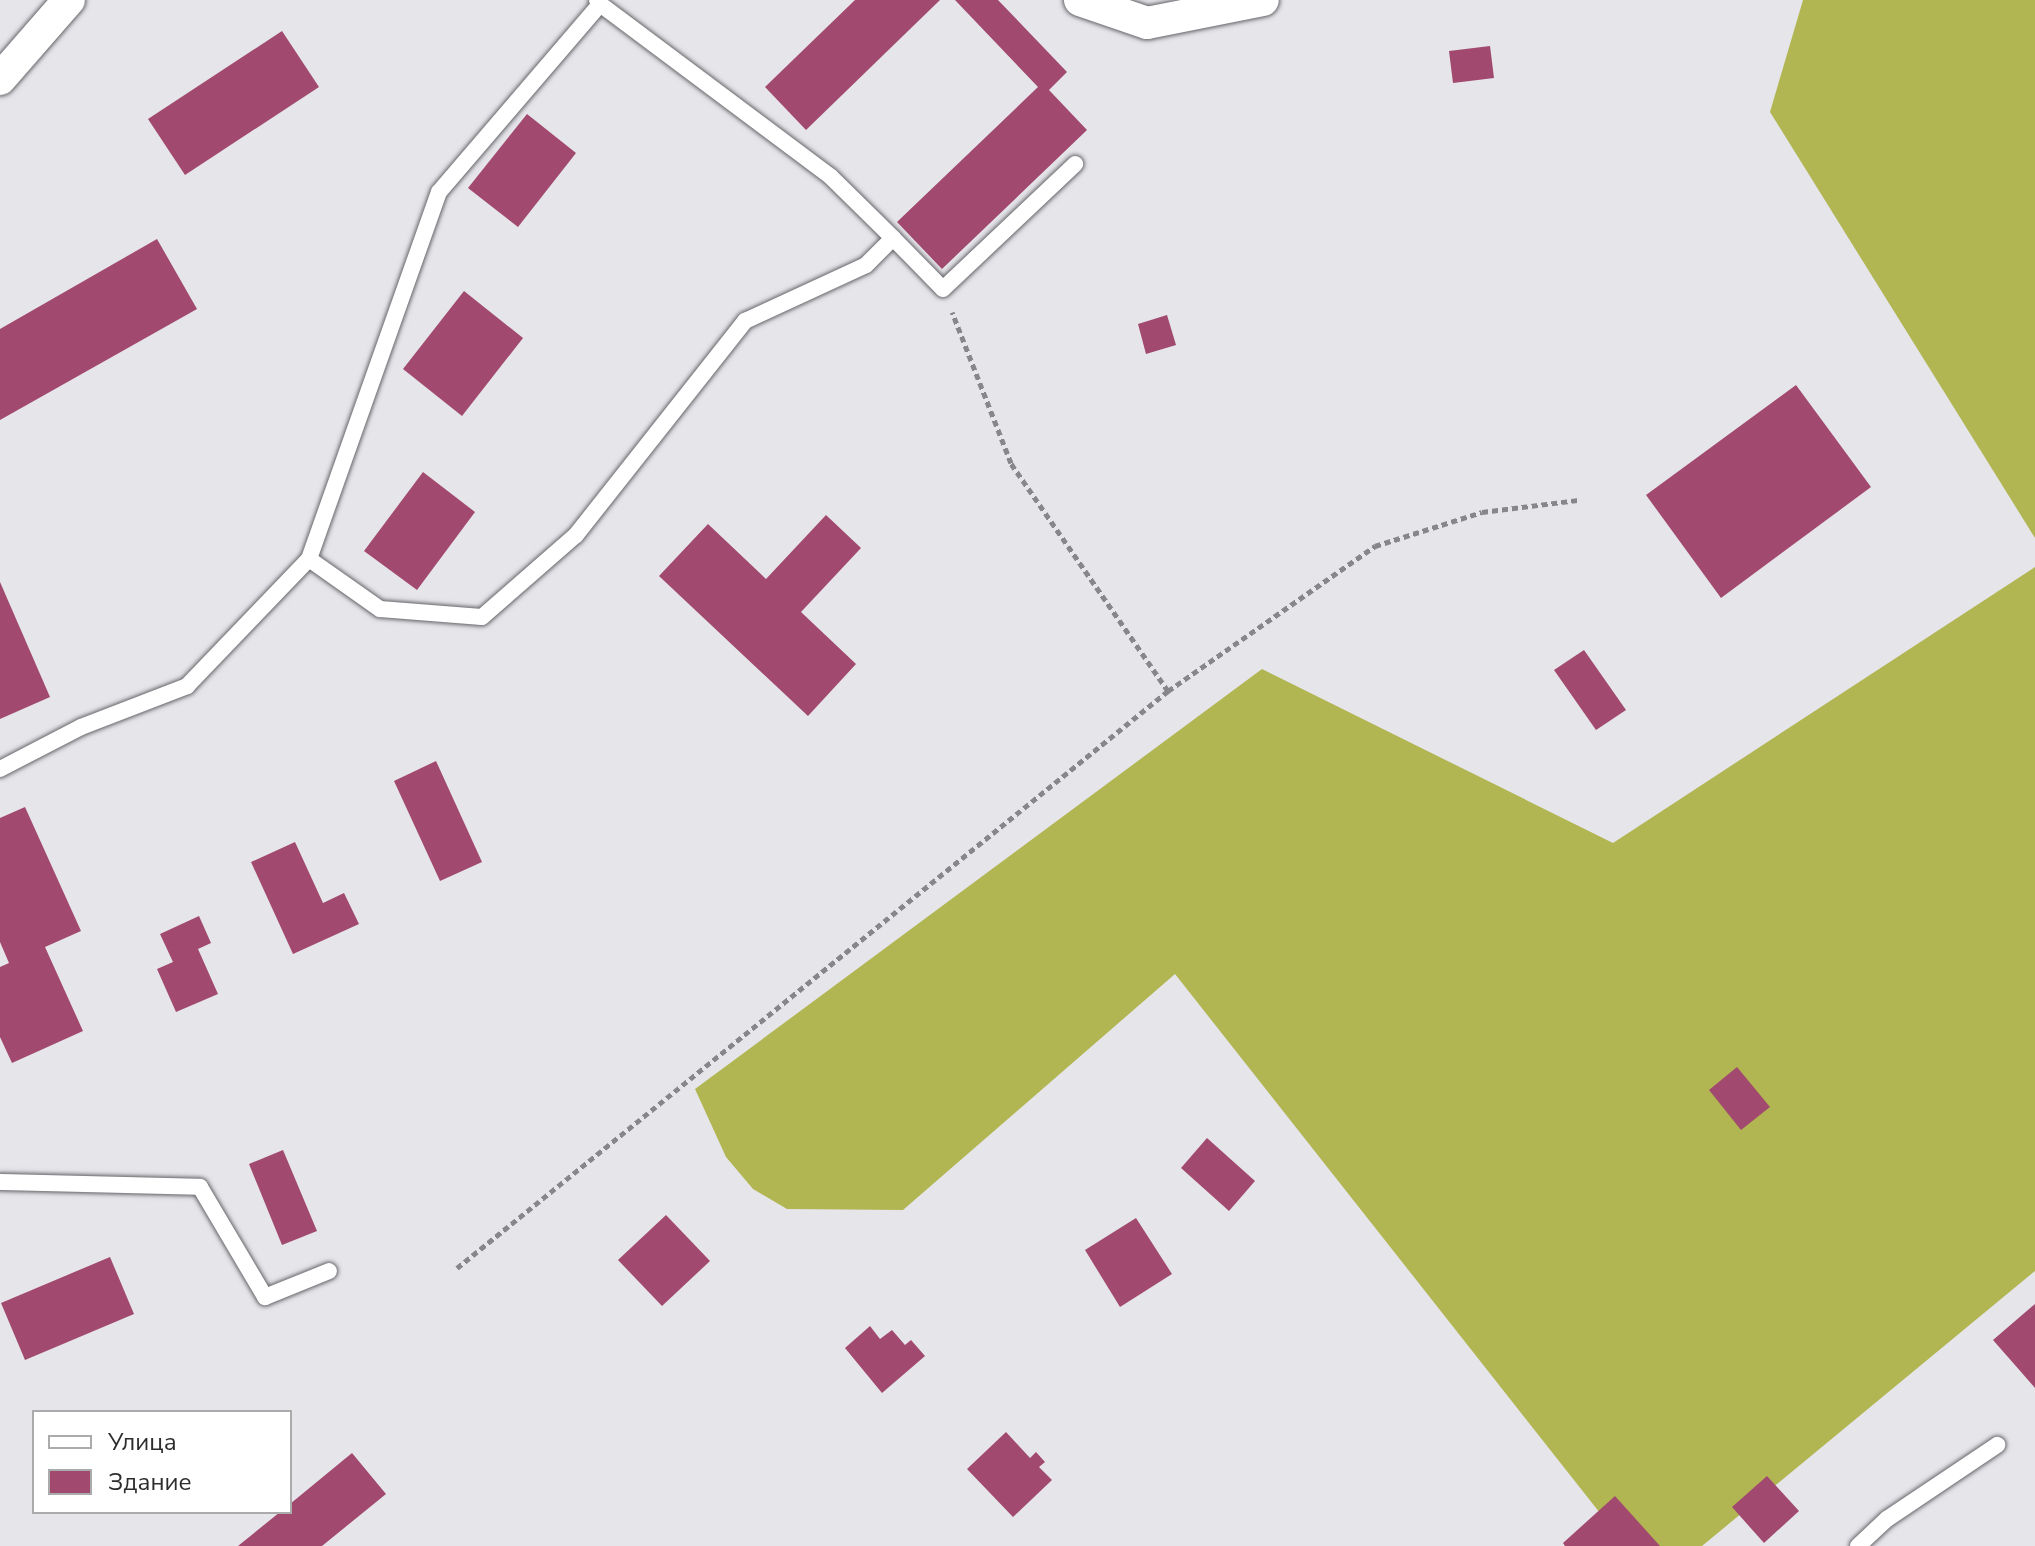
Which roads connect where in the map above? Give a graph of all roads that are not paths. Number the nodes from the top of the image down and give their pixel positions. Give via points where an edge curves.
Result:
1 (69, 0) edge
2 (1080, 0) edge
3 (1263, 0) edge
4 (598, 2) edge
5 (0, 79) edge
6 (1075, 164) dead end
7 (893, 238) junction
8 (309, 559) junction
9 (0, 769) edge
10 (0, 1182) edge
11 (329, 1271) dead end
12 (1997, 1445) dead end
13 (1858, 1546) edge

1 - 5 street
2 - 3 street via 1147,23
4 - 7 lane via 830,176
4 - 8 lane via 439,192
6 - 7 lane via 943,289
7 - 8 lane via 866,265 745,321 576,535 482,617 380,609
8 - 9 lane via 187,686 81,727
10 - 11 lane via 200,1187 265,1297
12 - 13 lane via 1887,1519

